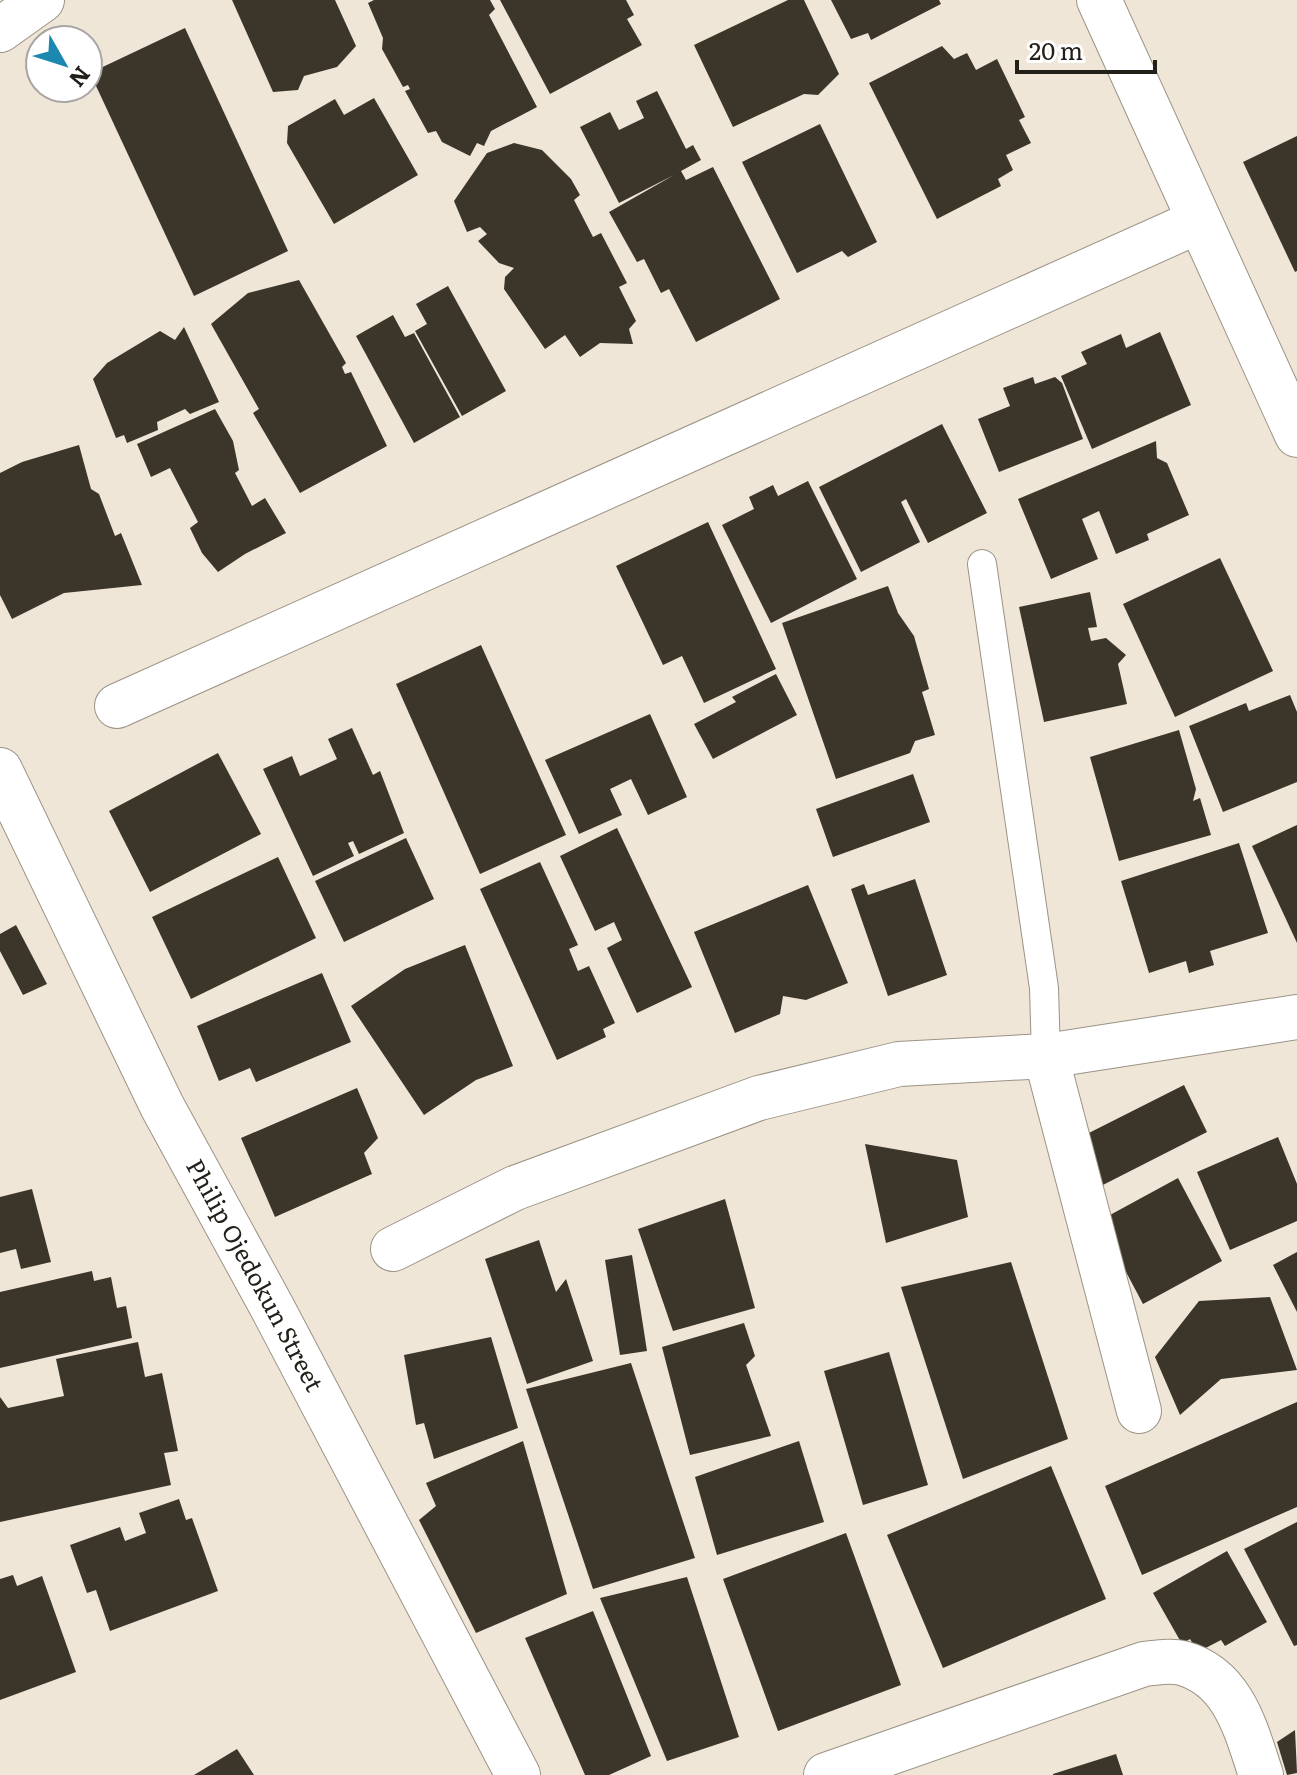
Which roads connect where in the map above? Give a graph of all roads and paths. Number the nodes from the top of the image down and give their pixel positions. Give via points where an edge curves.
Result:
1 (42, 0) edge
2 (1099, 0) edge
3 (0, 30) edge
4 (1199, 221) junction
5 (1297, 435) edge
6 (982, 564) dead end
7 (117, 706) dead end
8 (0, 770) edge
9 (1297, 1017) edge
10 (1046, 1056) junction
11 (393, 1249) dead end
12 (1139, 1411) dead end
13 (518, 1775) edge
14 (826, 1775) edge
15 (1261, 1775) edge

1 - 3 street
2 - 4 street
4 - 5 street
4 - 7 street
6 - 10 lane via 1044,988
8 - 13 street, Philip Ojedokun Street via 162,1106
9 - 10 street
10 - 11 street via 899,1064 759,1098 515,1188
10 - 12 street
14 - 15 street via 1144,1664 1181,1662 1215,1679 1240,1710

